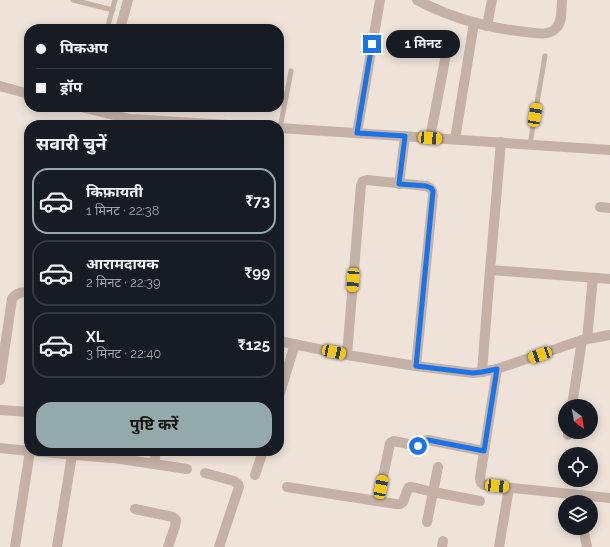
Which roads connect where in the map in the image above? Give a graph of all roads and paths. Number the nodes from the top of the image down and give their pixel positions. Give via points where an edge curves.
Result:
1 (73, 0) edge
2 (115, 0) edge
3 (128, 0) edge
4 (380, 0) edge
5 (417, 0) edge
6 (492, 0) edge
7 (562, 0) edge
8 (113, 10) junction
9 (474, 23) junction
10 (109, 24) edge
11 (121, 24) edge
12 (487, 26) junction
13 (448, 44) dead end
14 (545, 56) dead end
15 (291, 71) dead end
16 (0, 86) edge
17 (24, 93) edge
18 (284, 104) edge
19 (107, 112) edge
20 (146, 120) edge
21 (284, 128) edge
22 (357, 133) junction
23 (405, 136) junction
24 (430, 138) junction
25 (455, 139) junction
26 (501, 142) junction
27 (530, 144) junction
28 (610, 150) edge
29 (399, 184) junction
30 (490, 270) junction
31 (593, 278) junction
32 (610, 279) edge
33 (24, 292) edge
34 (610, 335) edge
35 (585, 340) junction
36 (284, 342) edge
37 (295, 344) junction
38 (347, 355) junction
39 (416, 366) junction
40 (497, 369) junction
41 (482, 372) junction
42 (0, 380) edge
43 (284, 380) edge
44 (573, 399) edge
45 (0, 410) edge
46 (24, 412) edge
47 (0, 448) edge
48 (24, 450) edge
49 (484, 451) junction
50 (30, 456) edge
51 (72, 456) edge
52 (124, 456) edge
53 (155, 456) edge
54 (261, 456) edge
55 (154, 464) junction
56 (438, 467) dead end
57 (187, 469) dead end
58 (205, 473) dead end
59 (255, 475) dead end
60 (287, 487) dead end
61 (509, 488) junction
62 (433, 492) junction
63 (558, 495) edge
64 (598, 498) edge
65 (610, 498) edge
66 (378, 501) junction
67 (480, 501) dead end
68 (135, 509) dead end
69 (427, 522) dead end
70 (585, 535) edge
71 (15, 547) edge
72 (57, 547) edge
73 (168, 547) edge
74 (219, 547) edge
75 (499, 547) edge
76 (588, 547) edge

1 - 8 lane
2 - 8 lane
3 - 11 street
4 - 22 street
5 - 9 street via 451,16
6 - 12 street
7 - 12 street via 560,22 558,27 549,33
8 - 10 lane
9 - 12 street
9 - 25 street
13 - 24 street
14 - 27 lane
15 - 18 lane
16 - 17 street
19 - 20 street via 130,119
21 - 22 street
22 - 23 street
23 - 24 street
23 - 29 street
24 - 25 street
25 - 26 street
26 - 27 street
26 - 30 street
27 - 28 street
29 - 38 street via 367,180 360,185
29 - 39 street via 426,186 433,191
30 - 31 street
30 - 41 street
31 - 32 street
31 - 35 street
33 - 42 street via 12,299
34 - 35 street
35 - 40 street
35 - 44 street
36 - 37 street
37 - 38 street
37 - 43 street
38 - 39 street
39 - 41 street
40 - 41 street
40 - 49 street
45 - 46 street
47 - 48 street
49 - 61 street via 480,481 484,485
49 - 66 street via 428,440 423,441 420,446 392,442
50 - 71 street
51 - 72 street
52 - 55 street
53 - 55 street
54 - 59 street
55 - 57 street
56 - 62 street
58 - 74 street via 234,481 239,487
60 - 66 street
61 - 63 street
61 - 75 street
62 - 66 street via 412,486 400,504
62 - 67 street
62 - 69 street
64 - 65 street
68 - 73 street via 173,517 176,520
70 - 76 street

